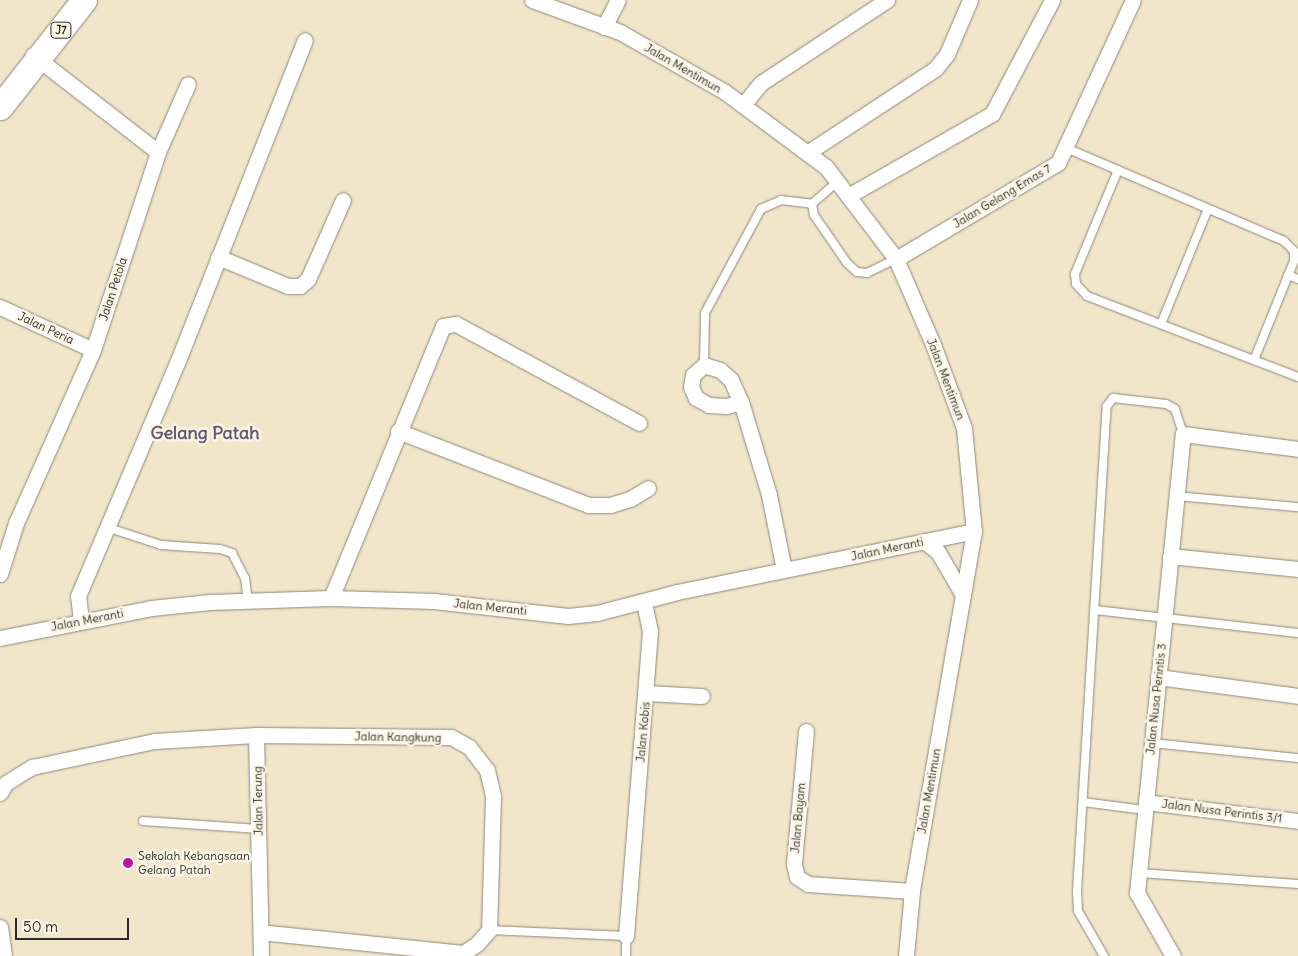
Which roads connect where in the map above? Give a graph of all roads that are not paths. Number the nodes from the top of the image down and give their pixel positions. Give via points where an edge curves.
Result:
1 (69, 0) edge
2 (84, 0) edge
3 (532, 0) edge
4 (618, 0) edge
5 (887, 0) edge
6 (970, 0) edge
7 (1052, 0) edge
8 (1133, 0) edge
9 (604, 27) junction
10 (305, 40) dead end
11 (34, 56) junction
12 (188, 84) dead end
13 (0, 87) edge
14 (743, 105) junction
15 (0, 107) edge
16 (1066, 148) junction
17 (158, 152) junction
18 (807, 153) junction
19 (1118, 170) junction
20 (837, 182) junction
21 (848, 196) junction
22 (343, 200) dead end
23 (812, 204) junction
24 (1208, 209) junction
25 (218, 257) junction
26 (896, 259) junction
27 (1288, 275) junction
28 (1298, 279) edge
29 (0, 307) edge
30 (1161, 324) junction
31 (93, 350) junction
32 (1254, 360) junction
33 (704, 365) junction
34 (1298, 377) edge
35 (742, 402) junction
36 (639, 424) dead end
37 (398, 430) junction
38 (1182, 434) junction
39 (1298, 449) edge
40 (648, 488) dead end
41 (1176, 496) junction
42 (1298, 508) edge
43 (106, 527) junction
44 (974, 531) junction
45 (924, 541) junction
46 (1170, 556) junction
47 (0, 568) edge
48 (1298, 569) edge
49 (784, 570) junction
50 (0, 574) edge
51 (963, 595) junction
52 (331, 598) junction
53 (248, 601) junction
54 (644, 603) junction
55 (1095, 610) junction
56 (1164, 618) junction
57 (81, 620) junction
58 (1, 632) edge
59 (1298, 633) edge
60 (1158, 677) junction
61 (646, 693) junction
62 (702, 696) dead end
63 (1298, 696) edge
64 (806, 731) dead end
65 (256, 735) junction
66 (1152, 743) junction
67 (1298, 758) edge
68 (0, 793) edge
69 (1083, 802) junction
70 (1146, 806) junction
71 (143, 821) dead end
72 (1298, 821) edge
73 (259, 829) junction
74 (1139, 874) junction
75 (1298, 884) edge
76 (912, 892) junction
77 (0, 927) edge
78 (489, 930) junction
79 (261, 932) junction
80 (626, 936) junction
81 (4, 956) edge
82 (261, 956) edge
83 (626, 956) edge
84 (906, 956) edge
85 (1104, 956) edge
86 (1173, 956) edge

1 - 11 main road, J7
2 - 11 main road, J7
3 - 9 street, Jalan Mentimun
4 - 9 street
5 - 14 street via 761,83
6 - 18 street via 947,54 935,69
7 - 21 street via 992,114
8 - 16 street, Jalan Gelang Emas 7
9 - 14 street, Jalan Mentimun via 620,32
10 - 25 street
11 - 13 main road, J7
11 - 15 main road, J7
11 - 17 street
12 - 17 street, Jalan Petola
14 - 18 street, Jalan Mentimun
16 - 19 lane
16 - 26 street, Jalan Gelang Emas 7 via 1058,163
17 - 31 street, Jalan Petola
18 - 20 street, Jalan Mentimun via 826,167
19 - 24 lane
19 - 30 lane via 1075,274 1076,284 1087,296
20 - 21 street, Jalan Mentimun
20 - 23 lane
21 - 26 street, Jalan Mentimun
22 - 25 street via 308,279 300,286 288,286
23 - 26 lane via 814,215 857,272 867,273
23 - 33 lane via 781,200 761,208 705,313
24 - 27 lane via 1284,241 1294,250 1294,261
24 - 30 lane
25 - 43 street via 177,363
26 - 44 street, Jalan Mentimun via 964,428
27 - 28 lane
27 - 32 lane
29 - 31 street, Jalan Peria
30 - 32 lane
31 - 47 street, Jalan Petola
32 - 34 lane
33 - 35 street via 720,370 731,380
33 - 35 street via 693,375 691,387 696,398 709,405 726,406
35 - 49 street via 769,495
36 - 37 street via 451,323 439,330
37 - 40 street via 589,505 610,505 630,499
37 - 52 street
38 - 39 street
38 - 41 street, Jalan Nusa Perintis 3
38 - 55 lane via 1175,409 1166,404 1113,398 1108,406
41 - 42 lane
41 - 46 street, Jalan Nusa Perintis 3
43 - 53 lane via 161,545 220,549 232,553 245,578
43 - 57 street via 78,596
44 - 45 street, Jalan Meranti
44 - 51 street, Jalan Mentimun
45 - 49 street, Jalan Meranti
45 - 51 street via 938,552
46 - 48 street
46 - 56 street, Jalan Nusa Perintis 3
47 - 50 street, Jalan Petola
49 - 54 street, Jalan Meranti via 677,592
51 - 76 street, Jalan Mentimun
52 - 53 street, Jalan Meranti
52 - 54 street, Jalan Meranti via 434,601 568,616
53 - 57 street, Jalan Meranti via 150,608
54 - 61 street, Jalan Kobis via 650,631
55 - 56 lane
55 - 69 lane
56 - 59 lane
56 - 60 street, Jalan Nusa Perintis 3
57 - 58 street, Jalan Meranti
60 - 63 street
60 - 66 street, Jalan Nusa Perintis 3
61 - 62 street
61 - 80 street, Jalan Kobis
64 - 76 street, Jalan Bayam via 794,864 796,876 808,884
65 - 68 street, Jalan Kangkung via 154,741 32,767 6,783
65 - 73 street, Jalan Terung
65 - 78 street, Jalan Kangkung via 451,737 468,747 487,770 493,797
66 - 67 lane
66 - 70 street, Jalan Nusa Perintis 3
69 - 70 lane
69 - 85 lane via 1078,911
70 - 72 street, Jalan Nusa Perintis 3/1
70 - 74 street, Jalan Nusa Perintis 3
71 - 73 lane
73 - 79 street, Jalan Terung
74 - 75 lane
74 - 86 street, Jalan Nusa Perintis 3 via 1137,893
76 - 84 street, Jalan Mentimun
77 - 81 street
78 - 79 street via 463,953
78 - 80 lane
79 - 82 street, Jalan Terung
80 - 83 lane

